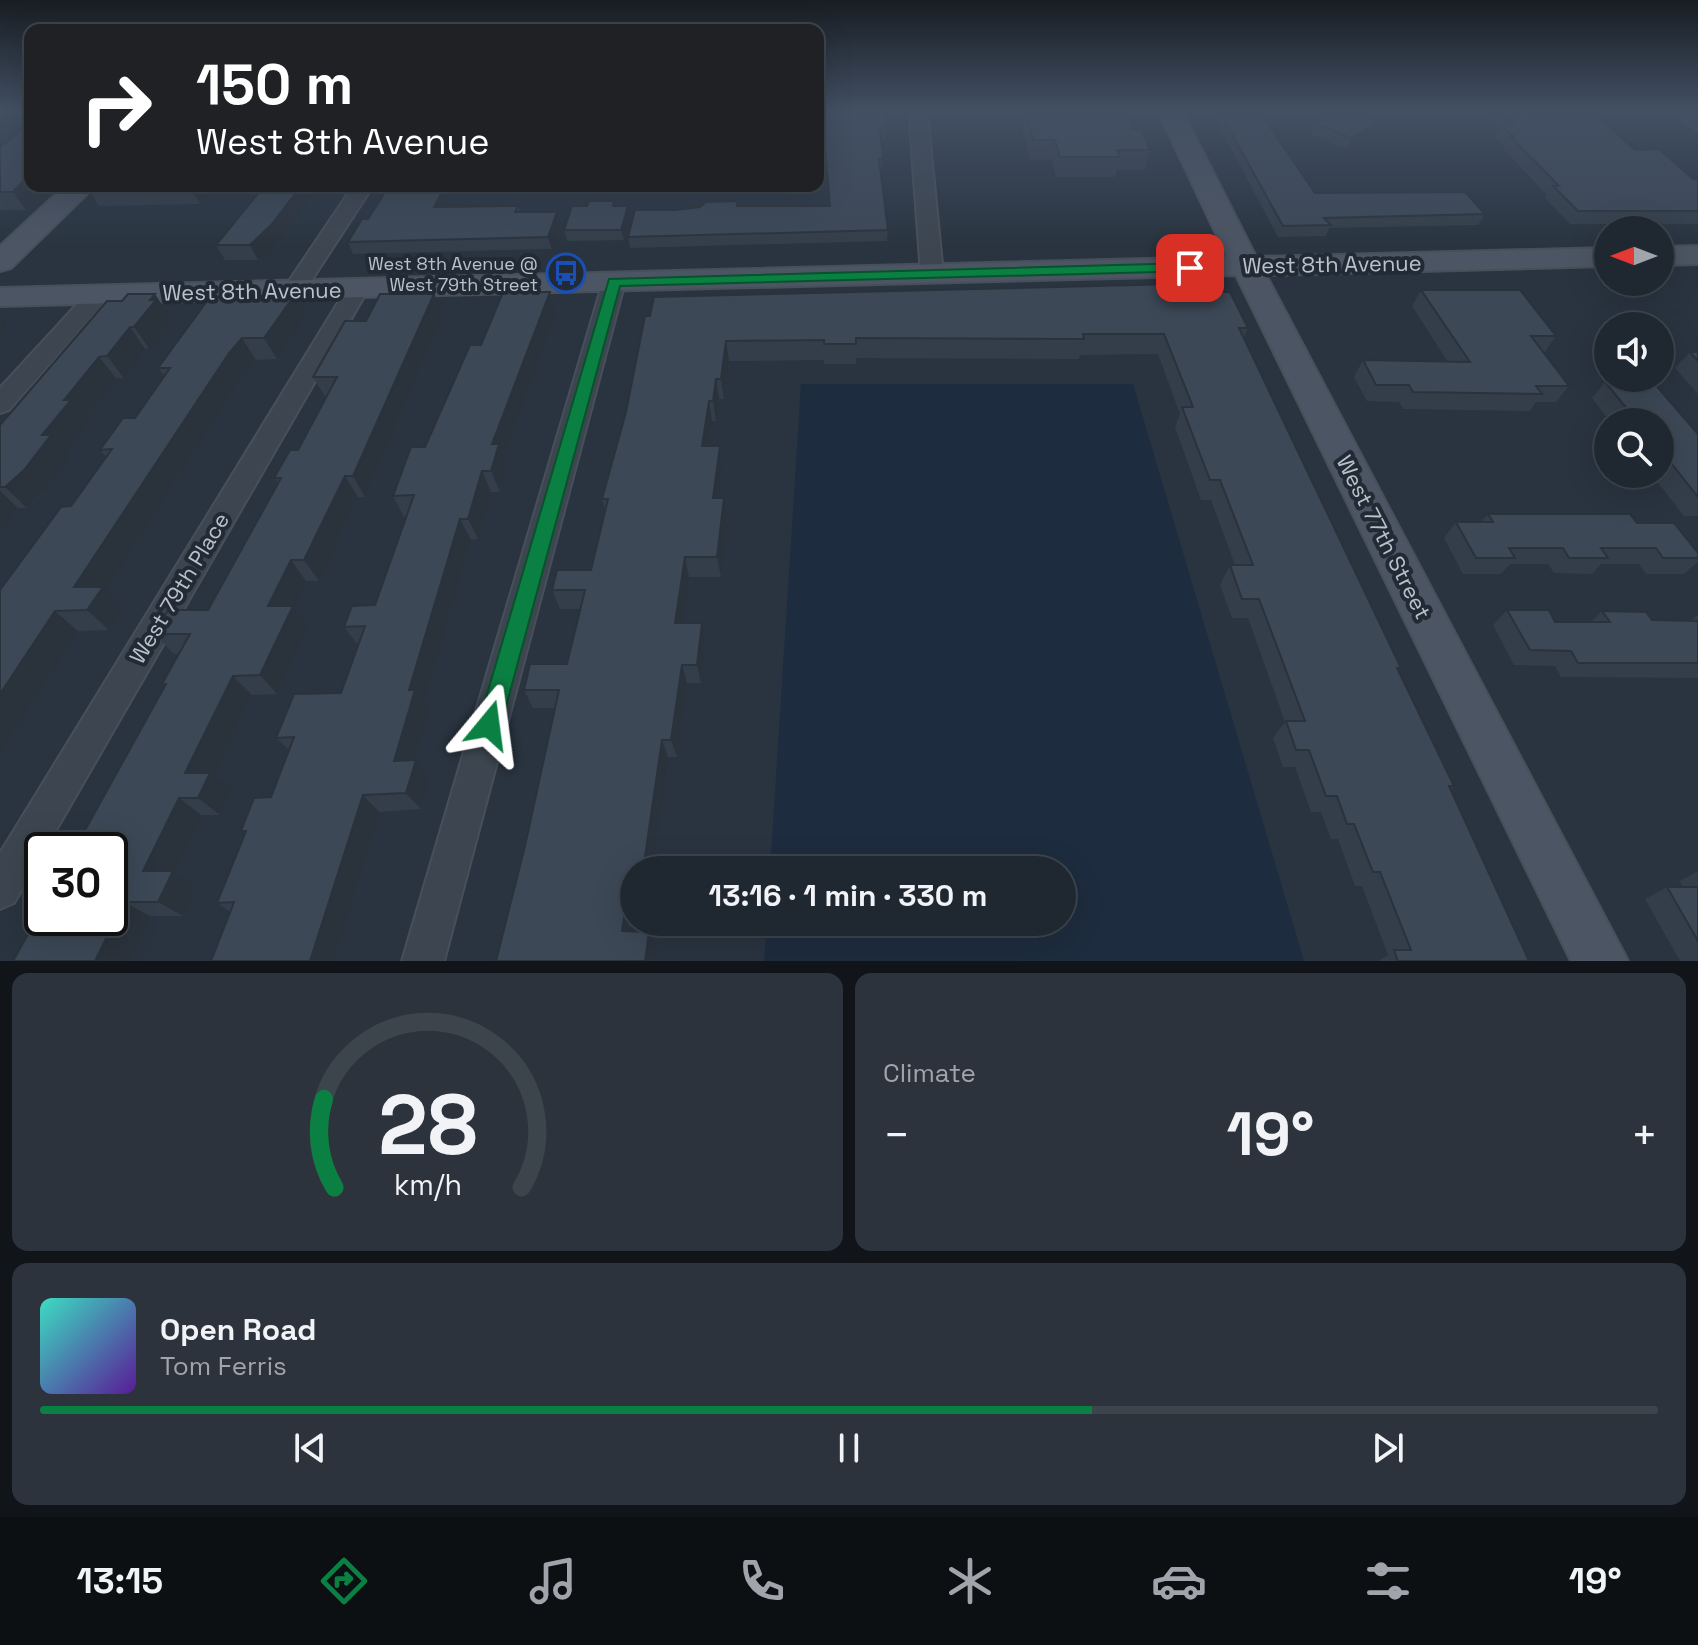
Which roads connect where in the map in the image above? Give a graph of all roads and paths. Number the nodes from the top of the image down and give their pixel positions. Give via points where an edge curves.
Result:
1 (922, 156) edge
2 (1192, 156) edge
3 (75, 192) edge
4 (359, 192) edge
5 (1698, 255) edge
6 (1674, 256) edge
7 (1594, 257) edge
8 (0, 262) edge
9 (1246, 266) junction
10 (932, 274) junction
11 (614, 282) junction
12 (358, 288) junction
13 (294, 290) junction
14 (99, 294) junction
15 (0, 297) edge
16 (0, 404) edge
17 (0, 889) edge
18 (423, 961) edge
19 (1600, 961) edge

1 - 10 street
2 - 9 street, West 77th Street
3 - 8 street
4 - 13 street
5 - 6 street
7 - 9 street, West 8th Avenue
9 - 10 street, West 8th Avenue
9 - 19 street, West 77th Street
10 - 11 street, West 8th Avenue
11 - 12 street, West 8th Avenue
11 - 18 street
12 - 13 street, West 8th Avenue
12 - 17 street, West 79th Place
13 - 14 street, West 8th Avenue
14 - 15 street, West 8th Avenue
14 - 16 street

